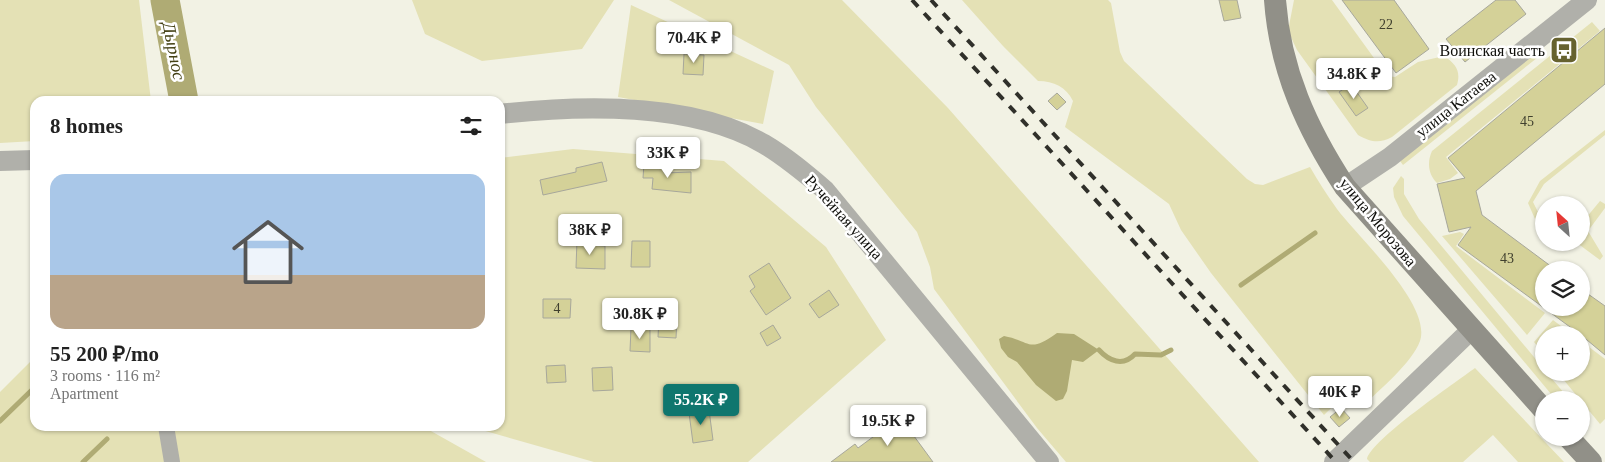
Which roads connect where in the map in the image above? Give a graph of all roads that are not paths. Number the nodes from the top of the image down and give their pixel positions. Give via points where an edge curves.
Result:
1 (1275, 0) edge
2 (1588, 0) edge
3 (505, 114) edge
4 (30, 160) edge
5 (0, 161) edge
6 (1346, 187) junction
7 (1471, 330) junction
8 (1535, 400) edge
9 (167, 431) edge
10 (1576, 446) edge
11 (172, 462) edge
12 (1049, 462) edge
13 (1334, 462) edge
14 (1591, 462) edge

1 - 6 main road, улица Морозова via 1279,41 1291,85 1316,140
2 - 6 street, улица Катаева via 1390,157
3 - 12 street, Ручейная улица via 550,109 674,114 727,128 763,144 795,164 824,190
4 - 5 street
6 - 7 main road, улица Морозова
7 - 8 main road, улица Морозова
7 - 13 street
9 - 11 street
10 - 14 main road

